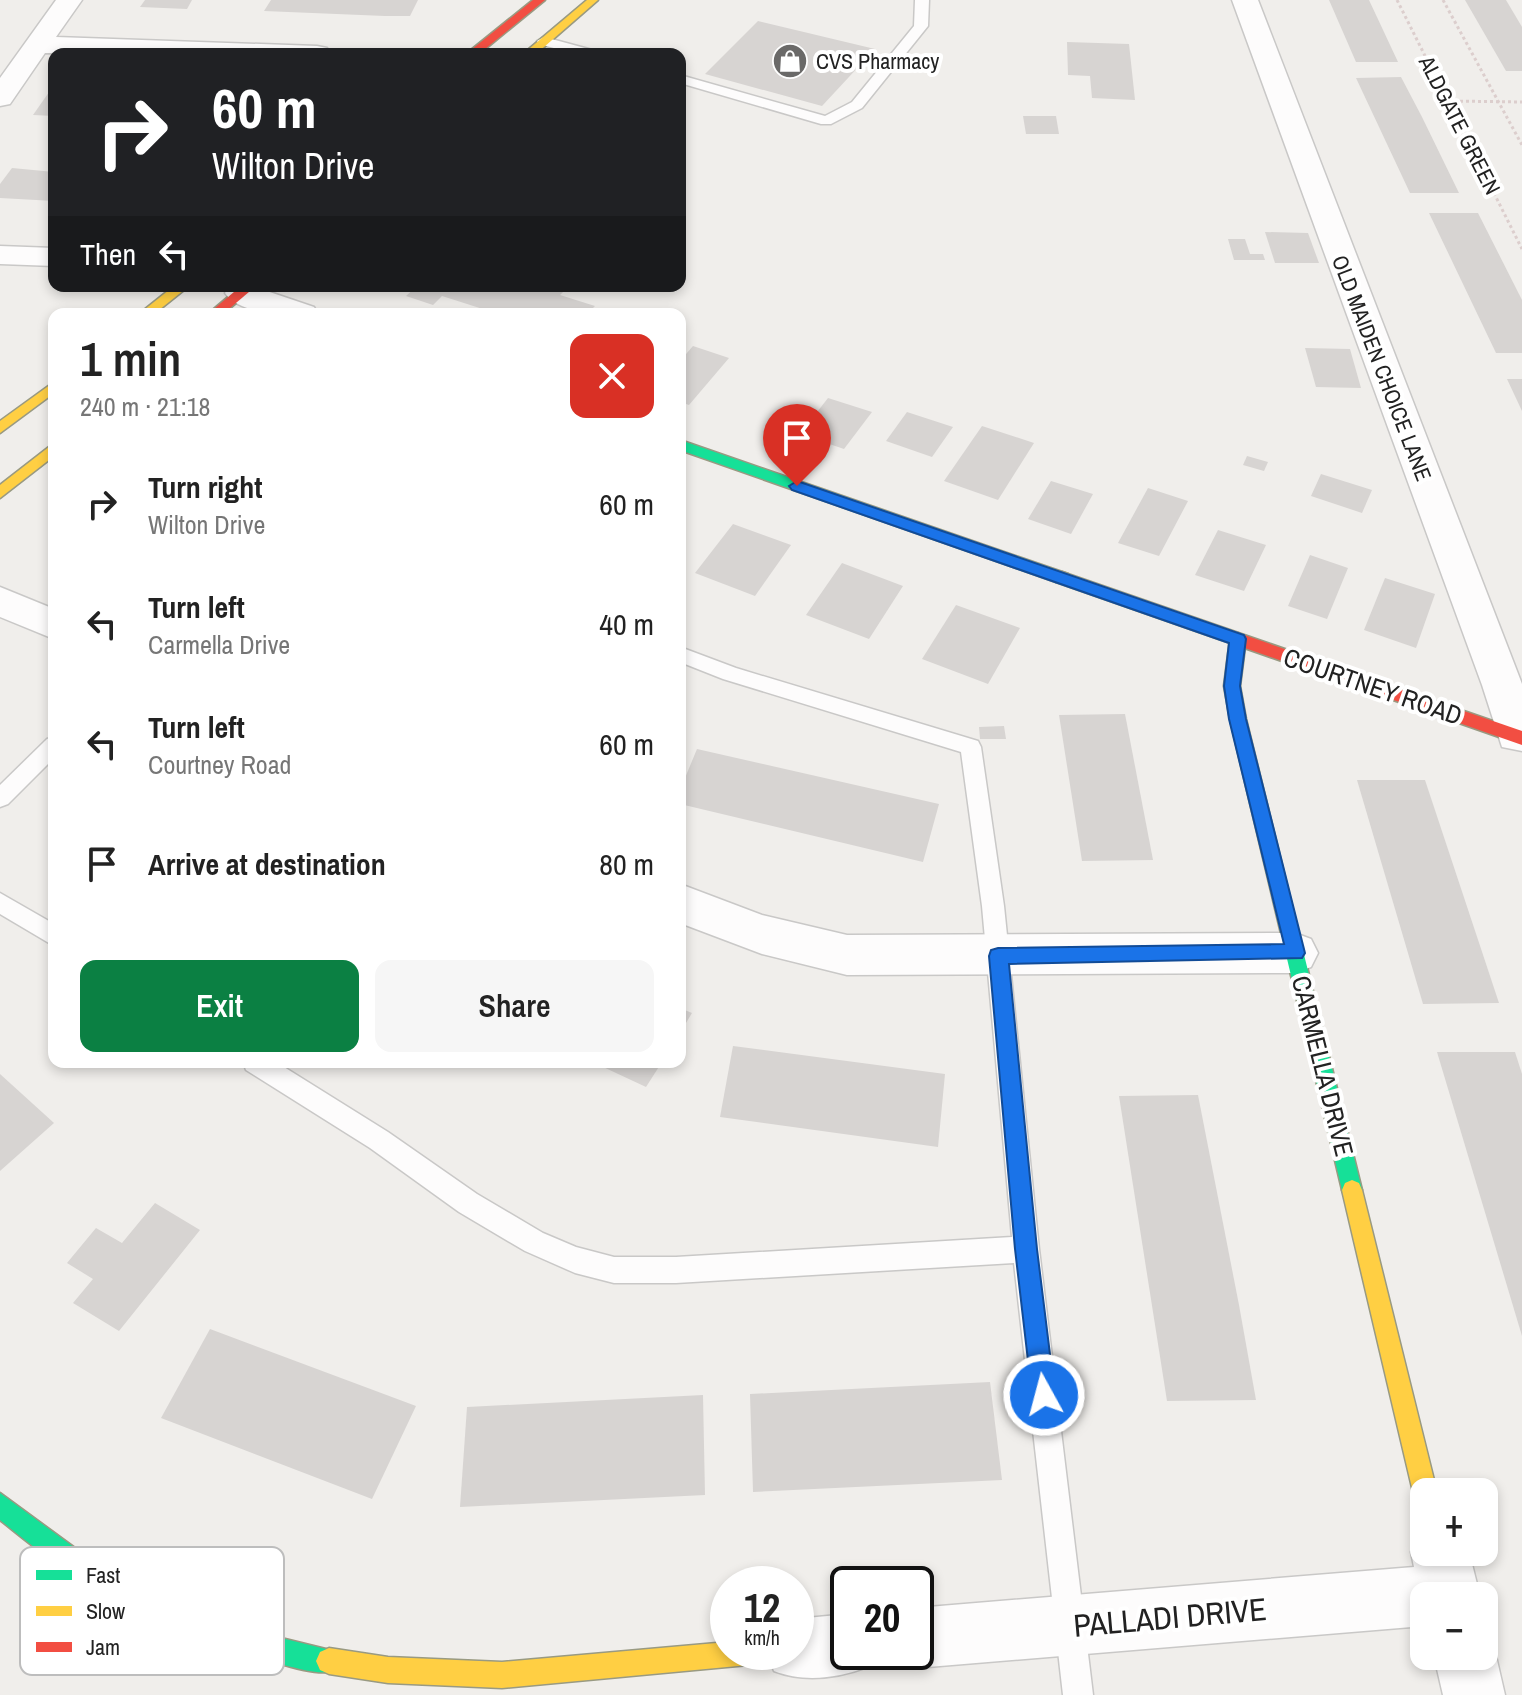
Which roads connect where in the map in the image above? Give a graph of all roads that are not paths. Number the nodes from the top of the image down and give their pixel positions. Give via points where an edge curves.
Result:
1 (69, 0) edge
2 (540, 0) edge
3 (568, 0) edge
4 (593, 0) edge
5 (922, 0) edge
6 (1245, 0) edge
7 (544, 41) junction
8 (38, 45) junction
9 (131, 48) edge
10 (480, 48) edge
11 (508, 48) edge
12 (536, 48) edge
13 (569, 48) edge
14 (686, 81) edge
15 (0, 98) edge
16 (0, 255) edge
17 (48, 257) edge
18 (174, 292) edge
19 (241, 292) edge
20 (252, 292) edge
21 (154, 308) edge
22 (222, 308) edge
23 (288, 308) edge
24 (48, 391) edge
25 (0, 428) edge
26 (686, 447) edge
27 (48, 453) edge
28 (0, 493) edge
29 (0, 601) edge
30 (48, 622) edge
31 (1238, 639) junction
32 (686, 656) edge
33 (1520, 743) edge
34 (48, 751) edge
35 (0, 798) edge
36 (0, 902) edge
37 (686, 906) edge
38 (48, 932) edge
39 (1295, 953) junction
40 (998, 956) junction
41 (265, 1068) edge
42 (1026, 1249) junction
43 (1422, 1478) edge
44 (0, 1505) edge
45 (59, 1547) edge
46 (1410, 1590) edge
47 (1071, 1625) junction
48 (934, 1636) edge
49 (284, 1653) edge
50 (710, 1656) edge
51 (1468, 1670) edge
52 (1078, 1695) edge
53 (1474, 1695) edge

1 - 8 street
2 - 10 street
3 - 11 street
4 - 7 street
5 - 14 lane via 921,26 857,105 826,121
6 - 33 street, OLD MAIDEN CHOICE LANE
7 - 12 street
7 - 13 lane
8 - 9 street
8 - 15 street
16 - 17 street
18 - 21 street
19 - 22 street
20 - 23 street
24 - 25 street
26 - 31 street, COURTNEY ROAD
27 - 28 street
29 - 30 street
31 - 33 street, COURTNEY ROAD
31 - 39 street, CARMELLA DRIVE via 1232,686
32 - 40 lane via 971,747
34 - 35 lane
36 - 38 lane
37 - 40 street via 788,945 847,955
39 - 40 street
39 - 43 street, CARMELLA DRIVE
40 - 42 lane
41 - 42 lane via 534,1242 614,1270
42 - 47 lane
44 - 45 street
46 - 47 street, PALLADI DRIVE
47 - 48 street, PALLADI DRIVE
47 - 52 lane
49 - 50 street via 388,1670 502,1675
51 - 53 street

